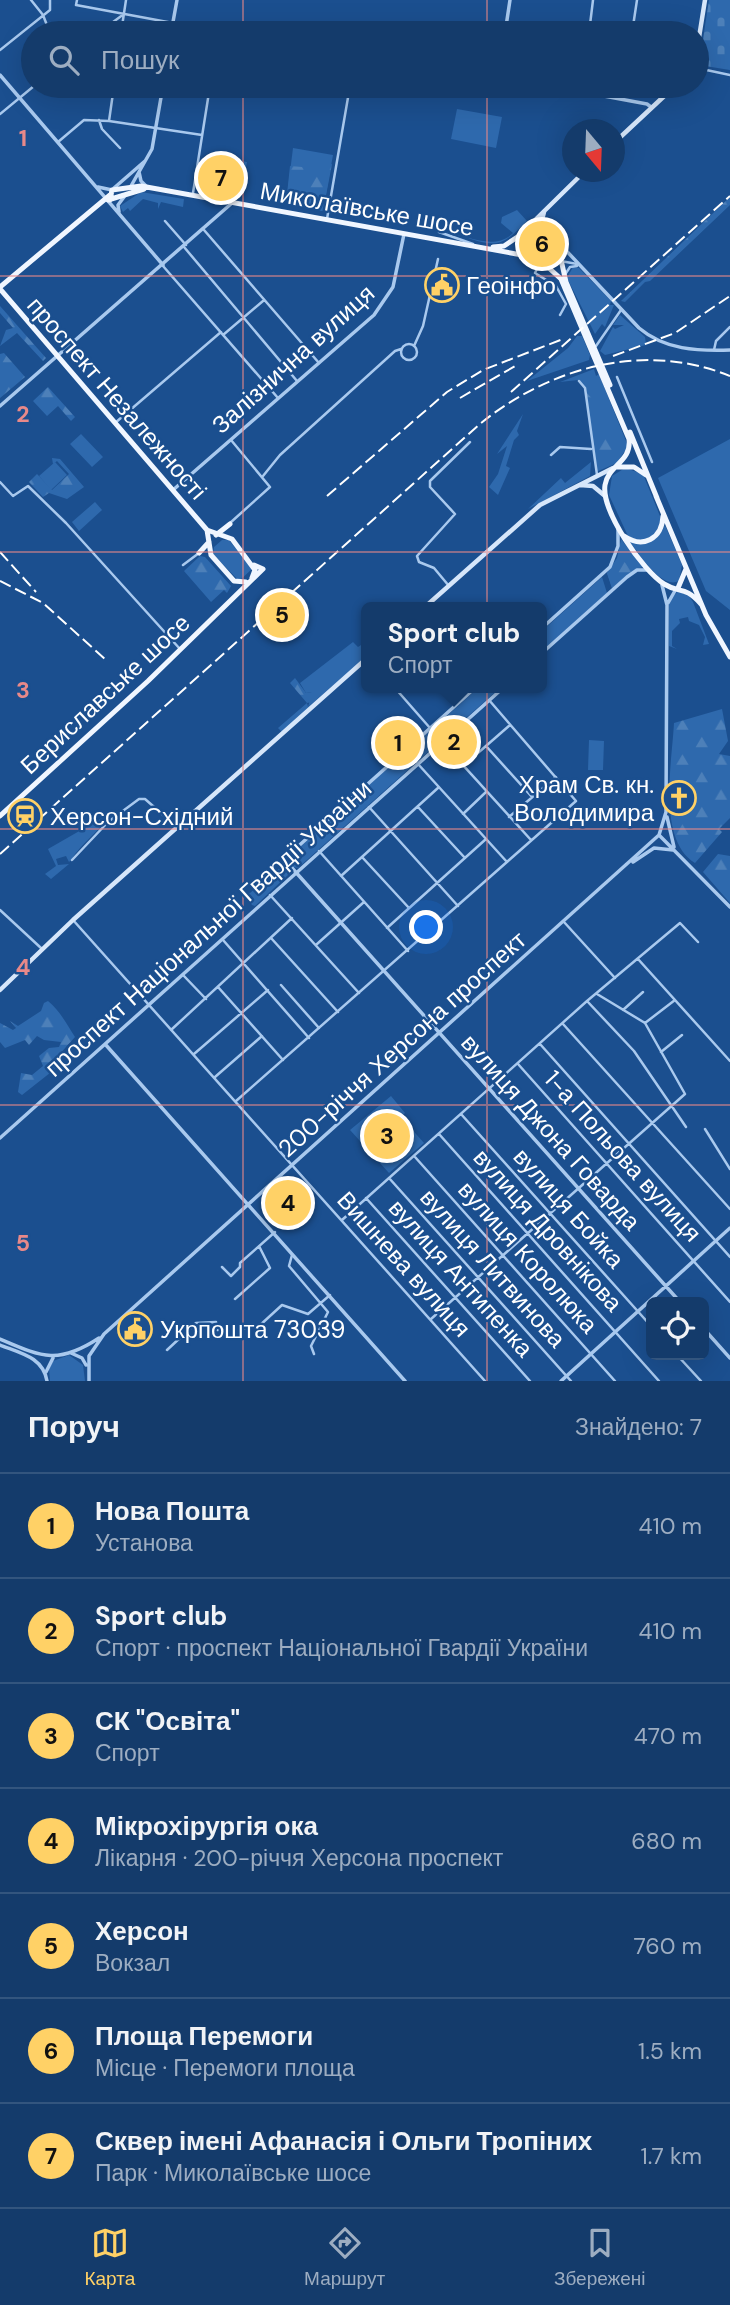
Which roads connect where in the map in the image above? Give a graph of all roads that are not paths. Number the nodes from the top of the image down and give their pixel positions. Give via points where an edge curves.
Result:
1 (31, 0) edge
2 (50, 0) edge
3 (126, 0) edge
4 (177, 0) edge
5 (510, 0) edge
6 (593, 0) edge
7 (637, 0) edge
8 (705, 0) edge
9 (76, 2) edge
10 (124, 14) junction
11 (43, 15) junction
12 (36, 21) edge
13 (45, 21) edge
14 (114, 21) edge
15 (123, 21) edge
16 (162, 21) edge
17 (173, 21) edge
18 (507, 21) edge
19 (590, 21) edge
20 (634, 21) edge
21 (702, 21) edge
22 (21, 33) edge
23 (0, 50) edge
24 (709, 71) edge
25 (0, 75) edge
26 (730, 75) edge
27 (20, 98) junction
28 (112, 98) edge
29 (161, 98) edge
30 (208, 98) edge
31 (348, 98) edge
32 (622, 98) edge
33 (661, 98) edge
34 (651, 107) junction
35 (0, 114) edge
36 (99, 120) junction
37 (109, 121) junction
38 (156, 127) junction
39 (625, 132) edge
40 (202, 135) junction
41 (58, 142) junction
42 (120, 148) dead end
43 (138, 170) junction
44 (573, 182) edge
45 (128, 189) junction
46 (158, 190) junction
47 (192, 196) junction
48 (104, 198) junction
49 (232, 203) junction
50 (545, 208) junction
51 (120, 214) junction
52 (327, 219) junction
53 (165, 221) dead end
54 (204, 230) junction
55 (524, 231) junction
56 (439, 232) dead end
57 (548, 232) junction
58 (404, 233) junction
59 (555, 239) junction
60 (185, 246) junction
61 (475, 246) junction
62 (559, 247) junction
63 (487, 248) junction
64 (521, 254) junction
65 (438, 259) dead end
66 (542, 259) junction
67 (562, 262) junction
68 (163, 265) junction
69 (577, 265) junction
70 (565, 276) junction
71 (0, 288) edge
72 (263, 301) junction
73 (621, 310) junction
74 (560, 315) dead end
75 (244, 317) junction
76 (730, 327) edge
77 (222, 334) junction
78 (414, 346) junction
79 (401, 349) junction
80 (596, 350) junction
81 (714, 350) junction
82 (730, 350) edge
83 (57, 356) junction
84 (318, 363) junction
85 (617, 377) dead end
86 (297, 381) junction
87 (579, 381) dead end
88 (278, 398) junction
89 (0, 406) edge
90 (116, 423) junction
91 (230, 440) junction
92 (470, 442) dead end
93 (591, 449) junction
94 (551, 454) dead end
95 (652, 462) dead end
96 (617, 467) junction
97 (597, 475) junction
98 (263, 476) junction
99 (0, 482) edge
100 (569, 488) junction
101 (173, 490) junction
102 (657, 498) junction
103 (607, 499) junction
104 (663, 513) junction
105 (617, 523) junction
106 (230, 524) junction
107 (208, 530) junction
108 (622, 533) junction
109 (217, 535) junction
110 (229, 537) junction
111 (210, 541) junction
112 (199, 552) junction
113 (211, 553) junction
114 (253, 563) junction
115 (183, 565) dead end
116 (686, 566) junction
117 (652, 572) junction
118 (251, 579) junction
119 (659, 580) junction
120 (234, 581) junction
121 (449, 586) junction
122 (678, 588) junction
123 (233, 597) junction
124 (431, 602) edge
125 (701, 604) junction
126 (667, 605) junction
127 (547, 623) edge
128 (547, 648) edge
129 (180, 649) junction
130 (730, 657) edge
131 (361, 663) edge
132 (400, 693) edge
133 (469, 693) edge
134 (497, 693) edge
135 (489, 700) junction
136 (510, 725) junction
137 (431, 727) junction
138 (443, 741) junction
139 (486, 746) junction
140 (418, 764) junction
141 (463, 766) junction
142 (556, 777) junction
143 (439, 787) junction
144 (487, 792) junction
145 (532, 797) junction
146 (369, 807) junction
147 (418, 807) junction
148 (666, 812) junction
149 (463, 814) junction
150 (0, 816) edge
151 (509, 817) junction
152 (177, 827) junction
153 (390, 832) junction
154 (659, 835) junction
155 (486, 839) junction
156 (531, 840) junction
157 (319, 851) junction
158 (678, 852) junction
159 (362, 857) junction
160 (465, 858) junction
161 (284, 859) joint
162 (72, 860) dead end
163 (507, 862) junction
164 (631, 863) junction
165 (295, 873) junction
166 (341, 876) junction
167 (437, 883) junction
168 (270, 895) junction
169 (364, 902) junction
170 (458, 906) junction
171 (730, 907) edge
172 (409, 908) junction
173 (0, 910) edge
174 (292, 918) junction
175 (73, 920) junction
176 (564, 922) junction
177 (340, 923) junction
178 (387, 928) junction
179 (271, 938) junction
180 (222, 939) junction
181 (698, 942) dead end
182 (316, 945) junction
183 (42, 949) junction
184 (408, 951) junction
185 (638, 958) junction
186 (244, 964) junction
187 (384, 972) junction
188 (183, 975) junction
189 (615, 978) junction
190 (281, 985) dead end
191 (218, 987) junction
192 (0, 990) edge
193 (268, 990) junction
194 (643, 992) dead end
195 (359, 993) junction
196 (597, 994) junction
197 (205, 999) junction
198 (674, 1000) junction
199 (587, 1002) junction
200 (149, 1005) junction
201 (623, 1010) junction
202 (241, 1012) junction
203 (338, 1012) junction
204 (563, 1023) junction
205 (645, 1023) junction
206 (320, 1028) junction
207 (171, 1030) junction
208 (439, 1033) junction
209 (682, 1035) dead end
210 (262, 1036) junction
211 (309, 1038) junction
212 (105, 1044) junction
213 (540, 1044) junction
214 (662, 1052) junction
215 (194, 1054) junction
216 (283, 1060) junction
217 (730, 1061) edge
218 (518, 1065) junction
219 (215, 1077) junction
220 (489, 1089) junction
221 (236, 1101) junction
222 (671, 1106) junction
223 (461, 1114) junction
224 (650, 1123) junction
225 (686, 1127) dead end
226 (705, 1129) dead end
227 (439, 1134) junction
228 (0, 1138) edge
229 (628, 1143) junction
230 (414, 1156) junction
231 (606, 1164) junction
232 (293, 1165) junction
233 (730, 1169) edge
234 (389, 1178) junction
235 (579, 1188) junction
236 (366, 1198) junction
237 (248, 1204) junction
238 (730, 1209) edge
239 (550, 1213) junction
240 (342, 1220) junction
241 (730, 1228) edge
242 (275, 1232) junction
243 (527, 1233) junction
244 (716, 1241) junction
245 (259, 1246) junction
246 (292, 1252) junction
247 (503, 1254) junction
248 (730, 1257) edge
249 (694, 1262) junction
250 (222, 1266) dead end
251 (477, 1276) junction
252 (666, 1287) junction
253 (330, 1295) junction
254 (455, 1297) junction
255 (675, 1297) edge
256 (235, 1299) dead end
257 (730, 1302) edge
258 (320, 1303) junction
259 (639, 1311) junction
260 (430, 1319) junction
261 (646, 1320) edge
262 (615, 1333) junction
263 (104, 1334) junction
264 (709, 1335) edge
265 (0, 1342) edge
266 (167, 1350) dead end
267 (65, 1353) junction
268 (314, 1354) dead end
269 (591, 1354) junction
270 (58, 1355) junction
271 (730, 1358) edge
272 (39, 1359) junction
273 (682, 1360) edge
274 (87, 1367) junction
275 (46, 1372) junction
276 (567, 1376) junction
277 (47, 1381) edge
278 (89, 1381) edge
279 (405, 1381) edge
280 (485, 1381) edge
281 (530, 1381) edge
282 (561, 1381) edge
283 (571, 1381) edge
284 (615, 1381) edge
285 (659, 1381) edge
286 (701, 1381) edge

1 - 11 street
2 - 11 street via 51,8
3 - 10 street
4 - 17 street
5 - 18 street
6 - 19 street
7 - 20 street
8 - 21 main road
9 - 10 street
10 - 14 street
10 - 15 street
10 - 16 street
11 - 12 street
11 - 13 street
22 - 23 street
24 - 26 street
25 - 27 street
27 - 35 street
27 - 41 street
28 - 37 street
29 - 38 street
30 - 40 street
31 - 52 street
32 - 34 street
33 - 34 main road
34 - 39 main road
36 - 37 street
36 - 41 street via 84,120
36 - 42 street
37 - 38 street
38 - 40 street
38 - 43 street via 147,160
40 - 47 street
41 - 48 street
43 - 45 street
43 - 46 street via 142,183
43 - 48 street
44 - 50 main road
45 - 46 main road, Миколаївське шосе
45 - 48 main road
45 - 48 main road
45 - 51 street via 118,205
46 - 47 main road, Миколаївське шосе
47 - 49 main road, Миколаївське шосе
48 - 51 street
48 - 71 main road
49 - 52 main road, Миколаївське шосе
49 - 54 street
50 - 55 main road
50 - 57 main road via 542,219
51 - 68 street
52 - 58 main road, Миколаївське шосе
53 - 60 street
54 - 60 street
54 - 72 street
55 - 57 main road via 538,227
55 - 63 main road, Миколаївське шосе via 504,246
55 - 64 main road
56 - 61 street
57 - 59 main road
58 - 61 main road, Миколаївське шосе
58 - 84 street, Залізнична вулиця via 389,297
59 - 62 main road
59 - 69 street
60 - 68 street
60 - 75 street
61 - 63 main road, Миколаївське шосе
62 - 66 main road via 555,256
62 - 67 main road
63 - 64 main road, Миколаївське шосе
64 - 66 main road
65 - 78 street
66 - 67 street
66 - 74 street via 535,273 559,289 565,304
66 - 96 main road via 561,279 629,439 626,457
67 - 69 street
67 - 70 main road
68 - 77 street
68 - 83 street
69 - 70 street
69 - 73 street
70 - 80 main road
71 - 83 main road, проспект Незалежності
72 - 75 street
72 - 84 street
73 - 80 street
73 - 81 street via 662,343
75 - 77 street
75 - 86 street
76 - 81 street
77 - 88 street
77 - 90 street
78 - 79 street via 407,344
78 - 79 street via 416,353 409,359 402,356
79 - 98 street via 280,455
80 - 102 main road
81 - 82 street
83 - 89 street
83 - 90 main road, проспект Незалежності
84 - 86 street, Залізнична вулиця
85 - 95 street
86 - 88 street, Залізнична вулиця
87 - 93 street via 585,388
88 - 91 street, Залізнична вулиця
90 - 101 main road, проспект Незалежності
91 - 98 street
91 - 101 street, Залізнична вулиця
92 - 121 street via 430,481 430,487 455,514 417,556
93 - 94 street via 560,447
93 - 97 street
96 - 97 main road
96 - 102 main road via 642,471
96 - 103 main road via 605,484
97 - 100 main road
98 - 106 street via 270,487
99 - 129 street via 12,496 25,485 29,487
100 - 103 main road via 590,485
100 - 121 main road via 540,505
101 - 107 main road, проспект Незалежності
102 - 104 main road
103 - 105 main road
104 - 108 main road via 662,528 652,539 640,542
104 - 116 main road
105 - 108 main road
105 - 127 street via 618,546 610,567
106 - 109 main road
106 - 110 main road
107 - 109 main road, проспект Незалежності
107 - 111 main road, проспект Незалежності
108 - 117 main road
109 - 110 main road, проспект Незалежності
109 - 111 main road
110 - 113 main road via 221,539
110 - 114 main road
111 - 112 main road
111 - 113 main road, проспект Незалежності
112 - 113 main road
112 - 115 street
113 - 120 main road
114 - 118 main road via 264,569
114 - 120 street via 250,574
116 - 122 main road
116 - 125 main road
117 - 119 main road
117 - 128 street via 635,571
118 - 120 main road via 240,584
118 - 123 main road, Бериславське шосе
119 - 122 main road
119 - 126 street
120 - 123 main road
121 - 124 main road
122 - 125 main road via 690,592
122 - 126 street
123 - 129 main road, Бериславське шосе
125 - 130 main road
126 - 148 street
129 - 150 main road, Бериславське шосе
131 - 152 main road
132 - 137 street
133 - 137 street, проспект Національної Гвардії України
134 - 135 street, проспект Національної Гвардії України
135 - 136 street
135 - 138 street, проспект Національної Гвардії України
136 - 139 street
136 - 142 street
137 - 138 street
137 - 161 street, проспект Національної Гвардії України
138 - 140 street, проспект Національної Гвардії України
138 - 141 street
139 - 141 street
139 - 145 street
140 - 143 street
140 - 146 street, проспект Національної Гвардії України
141 - 144 street
142 - 145 street
142 - 156 street via 576,801
143 - 147 street
143 - 149 street
144 - 149 street
144 - 151 street
145 - 151 street
146 - 153 street
146 - 157 street, проспект Національної Гвардії України
147 - 153 street
147 - 160 street
148 - 154 street
148 - 158 street
149 - 155 street
151 - 156 street
152 - 162 street via 145,799 139,799 107,822
152 - 175 main road
153 - 159 street
153 - 167 street
154 - 158 street
154 - 164 street, 200-річчя Херсона проспект
155 - 160 street
155 - 163 street
156 - 163 street
157 - 165 street, проспект Національної Гвардії України
157 - 166 street
158 - 164 street via 654,848
158 - 171 street
159 - 166 street
159 - 172 street
160 - 167 street
161 - 165 street, вулиця Джона Говарда
163 - 170 street
164 - 176 street, 200-річчя Херсона проспект
165 - 168 street, проспект Національної Гвардії України
165 - 177 street, вулиця Джона Говарда
166 - 169 street
167 - 170 street
167 - 172 street
168 - 174 street
168 - 180 street, проспект Національної Гвардії України
169 - 177 street
169 - 178 street
170 - 184 street
172 - 178 street
173 - 183 street
174 - 179 street
174 - 182 street
175 - 183 main road
175 - 200 street, Вишнева вулиця
176 - 189 street
176 - 208 street, 200-річчя Херсона проспект
177 - 182 street
177 - 187 street, вулиця Джона Говарда
178 - 184 street
179 - 186 street
179 - 203 street
180 - 186 street
180 - 188 street, проспект Національної Гвардії України
181 - 185 street via 680,923
182 - 195 street
183 - 192 main road
184 - 187 street
185 - 189 street
185 - 198 street
186 - 191 street
186 - 193 street
187 - 195 street
187 - 208 street, вулиця Джона Говарда
188 - 197 street
188 - 200 street, проспект Національної Гвардії України
189 - 196 street
190 - 206 street
191 - 197 street
191 - 202 street
193 - 202 street
193 - 211 street
194 - 201 street
195 - 203 street
196 - 199 street
196 - 201 street
197 - 207 street
198 - 205 street
198 - 217 street
199 - 204 street
199 - 222 street via 634,1051
200 - 207 street, Вишнева вулиця
200 - 212 street, проспект Національної Гвардії України
201 - 205 street
202 - 210 street
202 - 215 street
203 - 206 street
204 - 213 street
204 - 224 street
205 - 214 street
206 - 211 street
207 - 215 street, Вишнева вулиця
208 - 220 street, вулиця Джона Говарда
208 - 232 street, 200-річчя Херсона проспект
209 - 214 street
210 - 216 street
210 - 219 street
211 - 216 street
212 - 228 street, проспект Національної Гвардії України
212 - 237 street
213 - 218 street
213 - 229 street
214 - 222 street via 685,1094
215 - 219 street, Вишнева вулиця
216 - 221 street
218 - 220 street
218 - 231 street, 1-а Польова вулиця
219 - 221 street, Вишнева вулиця
220 - 223 street
220 - 235 street, вулиця Джона Говарда
221 - 232 street, Вишнева вулиця
222 - 224 street
222 - 225 street
223 - 227 street
223 - 239 street, вулиця Бойка
224 - 229 street
224 - 238 street
226 - 233 street
227 - 230 street
227 - 243 street, вулиця Дровнікова
229 - 231 street
229 - 244 street
230 - 234 street
230 - 247 street, вулиця Королюка
231 - 235 street
231 - 249 street, 1-а Польова вулиця
232 - 237 street, 200-річчя Херсона проспект
232 - 240 street, Вишнева вулиця
234 - 236 street
234 - 251 street, вулиця Литвинова
235 - 239 street
235 - 252 street, вулиця Джона Говарда
236 - 240 street
236 - 254 street, вулиця Антипенка
237 - 242 street
237 - 263 street, 200-річчя Херсона проспект
239 - 243 street
239 - 259 street, вулиця Бойка
240 - 260 street, Вишнева вулиця
241 - 244 street
242 - 245 street
242 - 246 street
243 - 247 street
243 - 262 street, вулиця Дровнікова
244 - 248 street
244 - 249 street
245 - 250 street via 231,1276
245 - 256 street via 270,1268
246 - 253 street
246 - 258 street via 289,1266
247 - 251 street
247 - 269 street, вулиця Королюка
249 - 252 street
249 - 257 street, 1-а Польова вулиця
251 - 254 street
251 - 276 street, вулиця Литвинова
252 - 255 street, вулиця Джона Говарда
252 - 259 street
253 - 258 street
253 - 279 street
254 - 260 street
254 - 281 street, вулиця Антипенка
258 - 266 street via 309,1314 282,1305 258,1326 217,1330 216,1322 196,1323
258 - 268 street via 328,1312 311,1346
259 - 261 street, вулиця Бойка
259 - 262 street
260 - 280 street, Вишнева вулиця
262 - 269 street
262 - 285 street, вулиця Дровнікова
263 - 267 street
263 - 274 street via 91,1351
264 - 271 street
265 - 272 street
265 - 272 street
267 - 270 street
267 - 274 street via 82,1358
269 - 276 street
269 - 284 street, вулиця Королюка
270 - 272 street
270 - 275 street
272 - 275 street
273 - 286 street
274 - 278 street
275 - 277 street
276 - 282 street
276 - 283 street, вулиця Литвинова

